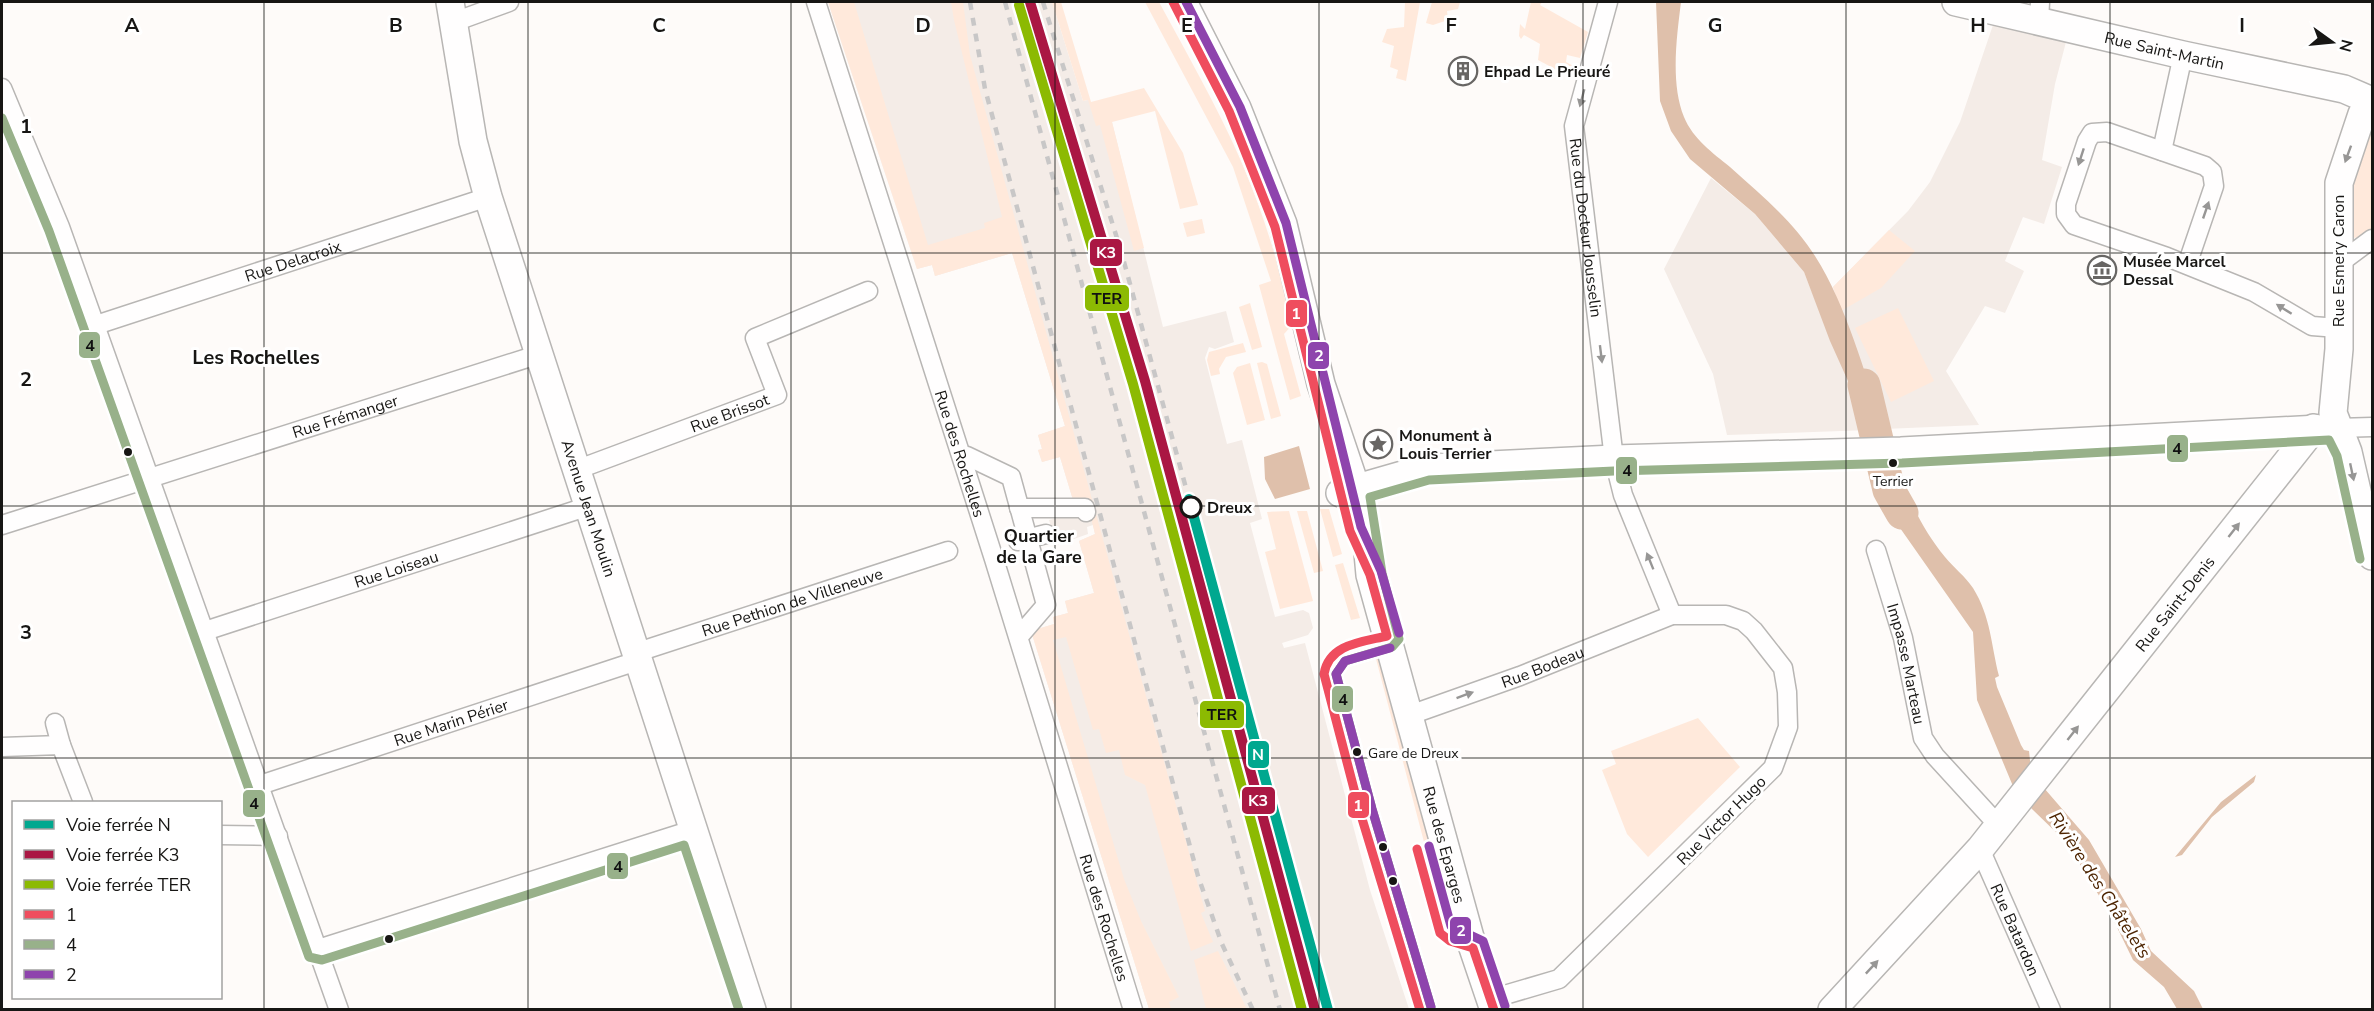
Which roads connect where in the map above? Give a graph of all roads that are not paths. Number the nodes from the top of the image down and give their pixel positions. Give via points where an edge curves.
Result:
1 (509, 2) edge
2 (816, 2) edge
3 (1173, 2) edge
4 (1183, 2) edge
5 (1608, 2) edge
6 (1956, 2) edge
7 (2039, 11) edge
8 (452, 12) edge
9 (2183, 55) junction
10 (2, 88) edge
11 (2373, 102) edge
12 (2162, 151) junction
13 (488, 197) junction
14 (2373, 239) edge
15 (2187, 265) junction
16 (2337, 265) junction
17 (868, 291) dead end
18 (96, 325) junction
19 (2338, 328) junction
20 (540, 354) junction
21 (2373, 427) edge
22 (2326, 428) junction
23 (967, 456) dead end
24 (1614, 459) junction
25 (576, 470) junction
26 (151, 477) junction
27 (1348, 491) junction
28 (589, 506) junction
29 (1019, 508) junction
30 (1086, 512) dead end
31 (2367, 516) edge
32 (2, 525) edge
33 (1047, 534) dead end
34 (1018, 541) dead end
35 (1876, 550) dead end
36 (948, 551) dead end
37 (2373, 556) edge
38 (1672, 615) junction
39 (205, 631) junction
40 (1022, 633) dead end
41 (639, 656) junction
42 (1410, 715) junction
43 (55, 723) dead end
44 (61, 744) junction
45 (2, 747) edge
46 (260, 785) junction
47 (83, 801) edge
48 (1999, 826) junction
49 (692, 830) junction
50 (222, 835) edge
51 (278, 836) junction
52 (1980, 849) junction
53 (318, 949) junction
54 (1501, 1003) edge
55 (339, 1010) edge
56 (752, 1010) edge
57 (1133, 1010) edge
58 (1832, 1010) edge
59 (2051, 1010) edge

1 - 8 street
2 - 57 street, Rue des Rochelles
3 - 27 street via 1229,111 1275,227
4 - 27 street via 1237,108 1282,224
5 -> 24 street, Rue du Docteur Jousselin via 1574,126
6 - 7 street, Rue Saint-Martin
7 - 9 street, Rue Saint-Martin
8 - 13 street, Avenue Jean Moulin via 473,141
9 - 11 street, Rue Saint-Martin via 2344,89
9 - 12 street
10 - 18 street
11 -> 16 street, Rue Esmery Caron via 2362,114 2339,183
15 -> 12 street via 2214,177 2205,166
12 -> 15 street via 2107,132 2092,133 2086,141 2066,214 2081,228
13 - 18 street, Rue Delacroix
13 - 20 street, Avenue Jean Moulin
14 - 16 street
19 -> 15 street via 2310,325 2263,297
16 - 19 street, Rue Esmery Caron
17 - 25 street, Rue Brissot via 755,338 777,395
18 - 26 street
19 - 22 street, Rue Esmery Caron via 2333,413
20 - 25 street, Avenue Jean Moulin
20 - 26 street, Rue Frémanger
21 - 22 street
22 - 24 street via 1901,451
22 -> 31 street, Rue Esmery Caron via 2348,452
48 -> 22 street, Rue Saint-Denis
23 - 29 street via 1011,477
24 - 27 street via 1427,468
38 -> 24 street via 1623,495
25 - 28 street, Avenue Jean Moulin
26 - 32 street, Rue Frémanger
26 - 39 street
27 - 42 street, Rue des Eparges via 1354,544 1370,575
28 - 39 street, Rue Loiseau
28 - 41 street, Avenue Jean Moulin
29 - 30 street via 1085,508
29 - 40 street via 1046,605
31 - 37 street, Rue Esmery Caron
33 - 34 street
35 - 48 street, Impasse Marteau via 1903,638 1923,738
36 - 41 street, Rue Pethion de Villeneuve
42 -> 38 street, Rue Bodeau via 1521,676
38 - 54 street, Rue Victor Hugo via 1726,615 1743,621 1783,668 1788,727 1773,768 1559,979
39 - 46 street
41 - 46 street, Rue Marin Périer
41 - 49 street, Avenue Jean Moulin
42 - 54 street, Rue des Eparges via 1473,948
43 - 44 street
44 - 45 street
44 - 47 street
46 - 51 street
48 - 52 street
49 - 53 street
49 - 56 street, Avenue Jean Moulin
50 - 51 street
51 - 53 street
58 -> 52 street
52 - 59 street, Rue Batardon
53 - 55 street

